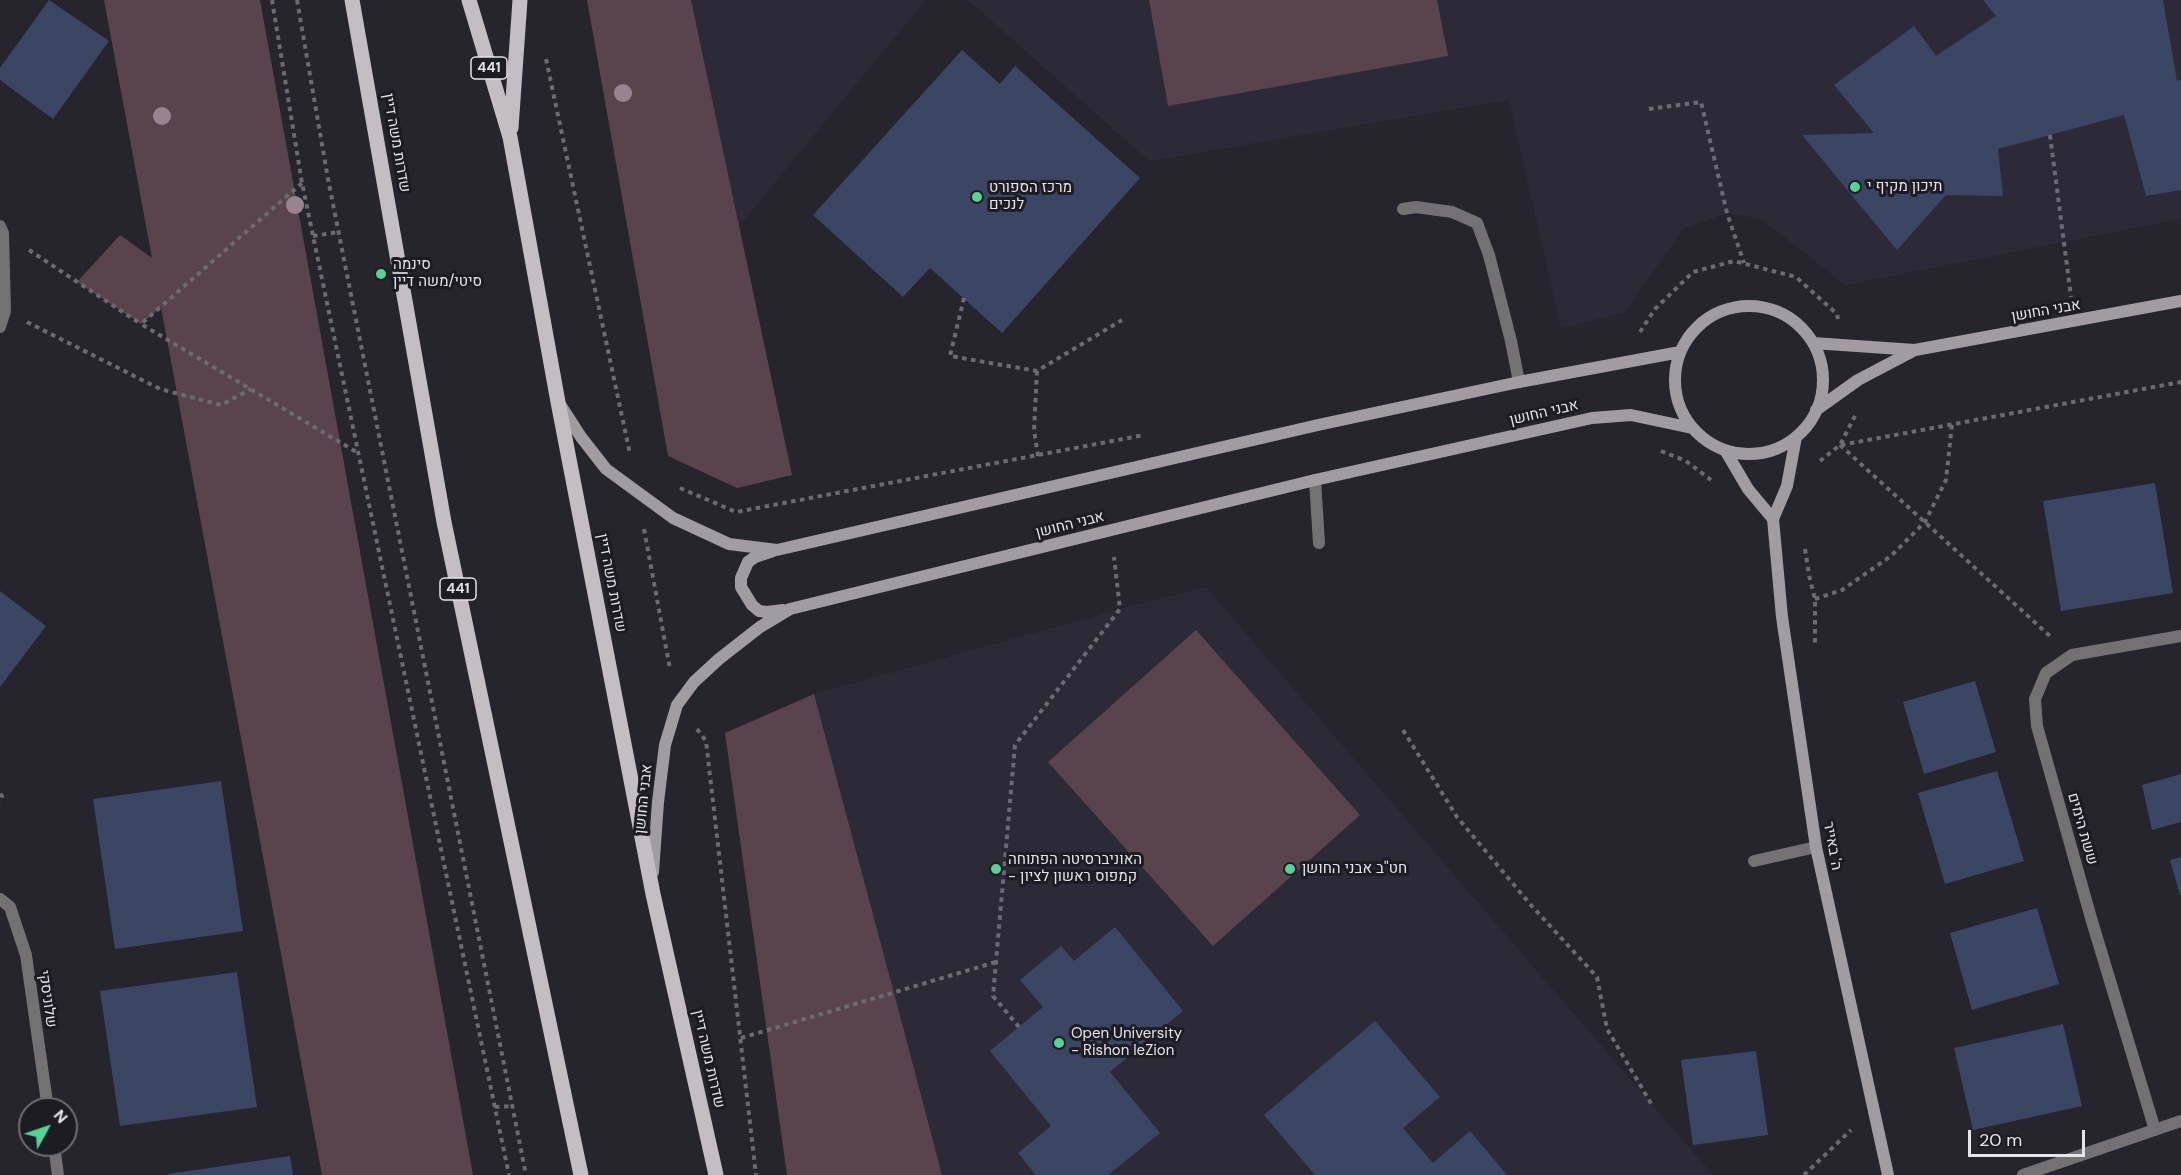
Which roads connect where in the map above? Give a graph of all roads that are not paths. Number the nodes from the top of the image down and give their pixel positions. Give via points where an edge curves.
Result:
1 (352, 0) edge
2 (468, 0) edge
3 (520, 0) edge
4 (510, 137) junction
5 (1403, 209) dead end
6 (2, 229) edge
7 (2181, 301) edge
8 (0, 327) edge
9 (1813, 343) junction
10 (1916, 350) junction
11 (1680, 352) junction
12 (1519, 382) junction
13 (558, 402) junction
14 (1816, 410) junction
15 (1692, 428) junction
16 (1796, 437) junction
17 (1725, 450) junction
18 (1315, 480) junction
19 (1773, 519) junction
20 (1319, 543) dead end
21 (777, 550) junction
22 (790, 609) junction
23 (2181, 636) edge
24 (1816, 847) junction
25 (1754, 861) dead end
26 (653, 894) junction
27 (0, 899) edge
28 (46, 1097) edge
29 (2181, 1121) edge
30 (2155, 1130) junction
31 (56, 1157) edge
32 (58, 1175) edge
33 (581, 1175) edge
34 (716, 1175) edge
35 (1888, 1175) edge
36 (2023, 1175) edge

1 - 33 main road, שדרות משה דיין / 441 via 444,522
2 - 4 main road, שדרות משה דיין / 441
3 - 4 main road
4 - 13 main road, שדרות משה דיין / 441
5 - 12 street via 1452,212 1478,223
6 - 8 street via 5,311
7 - 10 street, אבני החושן
9 - 10 street, אבני החושן
9 - 11 street via 1798,325 1778,312 1756,307 1732,308 1711,317 1693,332
9 - 14 street via 1821,365 1823,388
10 - 14 street, אבני החושן via 1858,380
11 - 12 street
11 - 15 street via 1676,392
12 - 21 street
13 - 21 street via 606,469 672,518 729,544
13 - 26 main road, שדרות משה דיין / 441
14 - 16 street
15 - 17 street
15 - 18 street, אבני החושן via 1630,415 1592,418
16 - 17 street via 1765,453 1745,455
16 - 19 street, ה' באייר via 1787,486
17 - 19 street via 1748,489
18 - 20 street
18 - 22 street, אבני החושן
19 - 24 street, ה' באייר via 1782,617
21 - 22 street via 748,562 741,587 759,611
22 - 26 street, אבני החושן via 719,659 694,681 677,705 665,745
23 - 30 street, ששת הימים via 2072,655 2046,673 2035,699 2037,726
24 - 25 street
24 - 35 street, ה' באייר
26 - 34 main road, שדרות משה דיין / 441
27 - 28 street, שלוניסקי via 10,908 26,955
29 - 30 street
30 - 36 street
31 - 32 street

